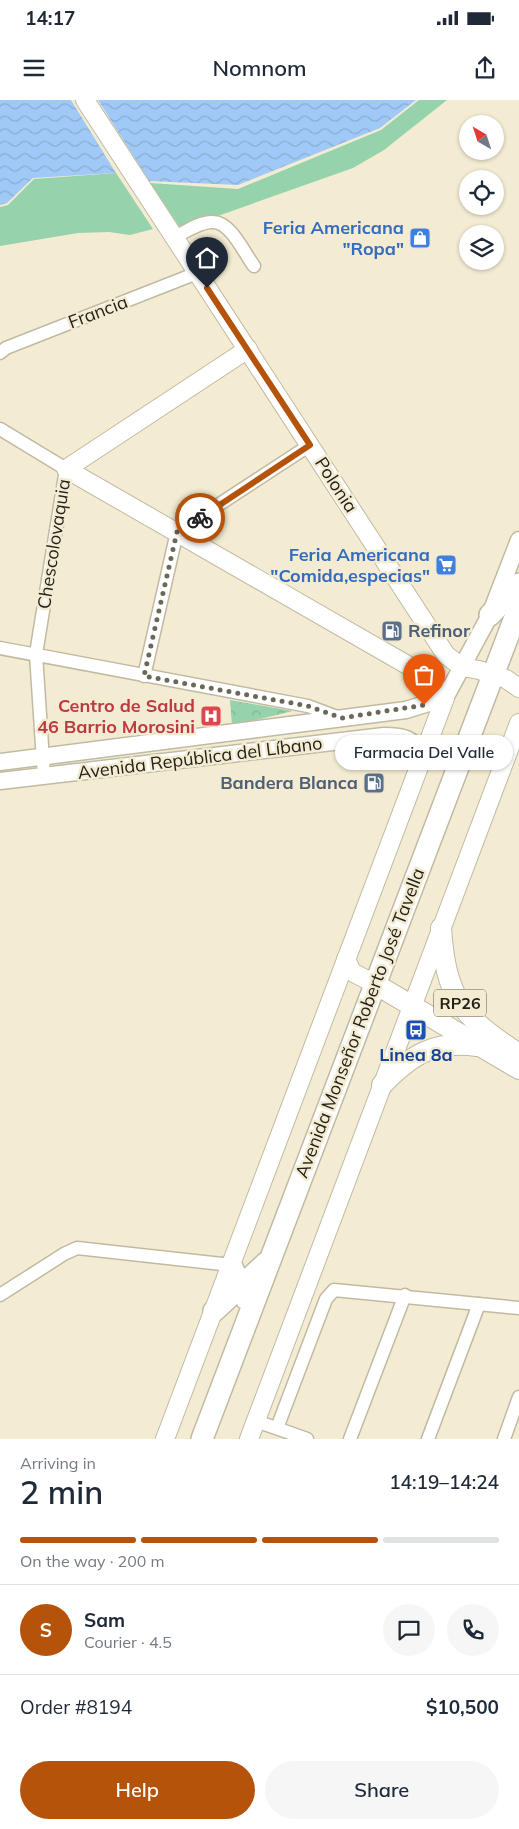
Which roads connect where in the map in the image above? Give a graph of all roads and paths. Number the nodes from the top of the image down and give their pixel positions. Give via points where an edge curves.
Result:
1 (85, 100) edge
2 (169, 231) junction
3 (254, 266) dead end
4 (197, 273) junction
5 (248, 349) junction
6 (0, 353) edge
7 (0, 429) edge
8 (310, 445) junction
9 (66, 469) junction
10 (177, 532) junction
11 (519, 540) edge
12 (519, 584) edge
13 (519, 607) edge
14 (490, 615) junction
15 (519, 644) edge
16 (0, 648) edge
17 (36, 654) junction
18 (462, 667) junction
19 (144, 676) junction
20 (506, 680) edge
21 (445, 698) junction
22 (342, 718) junction
23 (519, 723) edge
24 (514, 751) edge
25 (424, 754) junction
26 (42, 758) junction
27 (0, 762) edge
28 (44, 776) junction
29 (0, 781) edge
30 (440, 928) junction
31 (346, 959) junction
32 (381, 987) junction
33 (412, 1004) junction
34 (481, 1046) junction
35 (519, 1054) edge
36 (519, 1069) edge
37 (382, 1085) junction
38 (270, 1260) junction
39 (231, 1265) junction
40 (240, 1287) junction
41 (0, 1295) edge
42 (405, 1295) junction
43 (478, 1304) junction
44 (519, 1308) edge
45 (251, 1309) junction
46 (214, 1311) junction
47 (519, 1397) edge
48 (256, 1421) junction
49 (277, 1428) junction
50 (165, 1439) edge
51 (202, 1439) edge
52 (217, 1439) edge
53 (248, 1439) edge
54 (308, 1439) edge
55 (350, 1439) edge
56 (428, 1439) edge
57 (504, 1439) edge

1 - 2 main road, Polonia
2 - 3 street via 214,222 223,225
2 - 4 main road, Polonia
4 - 5 main road, Polonia
4 - 6 street, Francia
5 - 8 main road, Polonia
5 - 9 main road, Chescolovaquia
7 - 9 street
8 - 10 street
8 - 18 main road, Polonia via 440,647
9 - 10 main road
9 - 17 street, Chescolovaquia
10 - 19 street
10 - 21 main road via 423,674
11 - 14 street
12 - 14 highway
13 - 20 highway, Avenida Monseñor Roberto José Tavella
14 - 18 street
15 - 20 highway, Avenida Monseñor Roberto José Tavella
16 - 17 street
17 - 19 street
17 - 26 street, Chescolovaquia
18 - 20 main road
18 - 21 street
19 - 22 street via 308,706
20 - 32 highway, Avenida Monseñor Roberto José Tavella
21 - 22 street, Avenida República del Líbano via 406,710
21 - 25 main road
22 - 26 street, Avenida República del Líbano
23 - 24 main road
24 - 30 main road
25 - 28 street, Avenida República del Líbano via 413,742 401,736 384,736
25 - 31 main road
26 - 27 street, Avenida República del Líbano
26 - 28 street, Chescolovaquia
28 - 29 street, Avenida República del Líbano
30 - 33 main road
30 - 35 main road, RP26 via 445,971 457,998 477,1024
31 - 32 main road, RP26 via 352,972
31 - 39 main road
32 - 33 main road, RP26
32 - 38 highway, Avenida Monseñor Roberto José Tavella
32 - 52 highway, Avenida Monseñor Roberto José Tavella
33 - 34 main road, RP26
33 - 37 main road
34 - 36 main road, RP26
34 - 37 main road via 455,1044 428,1050 406,1062
37 - 48 main road
38 - 40 highway
38 - 45 highway, Avenida Monseñor Roberto José Tavella
39 - 40 highway
39 - 41 street via 77,1248
39 - 46 main road
40 - 45 highway
40 - 46 highway
42 - 43 street
42 - 49 street via 339,1289 329,1293
42 - 55 street
43 - 44 street
43 - 56 street
45 - 51 highway, Avenida Monseñor Roberto José Tavella
46 - 50 main road
47 - 57 street
48 - 49 street
48 - 53 main road
49 - 54 street

